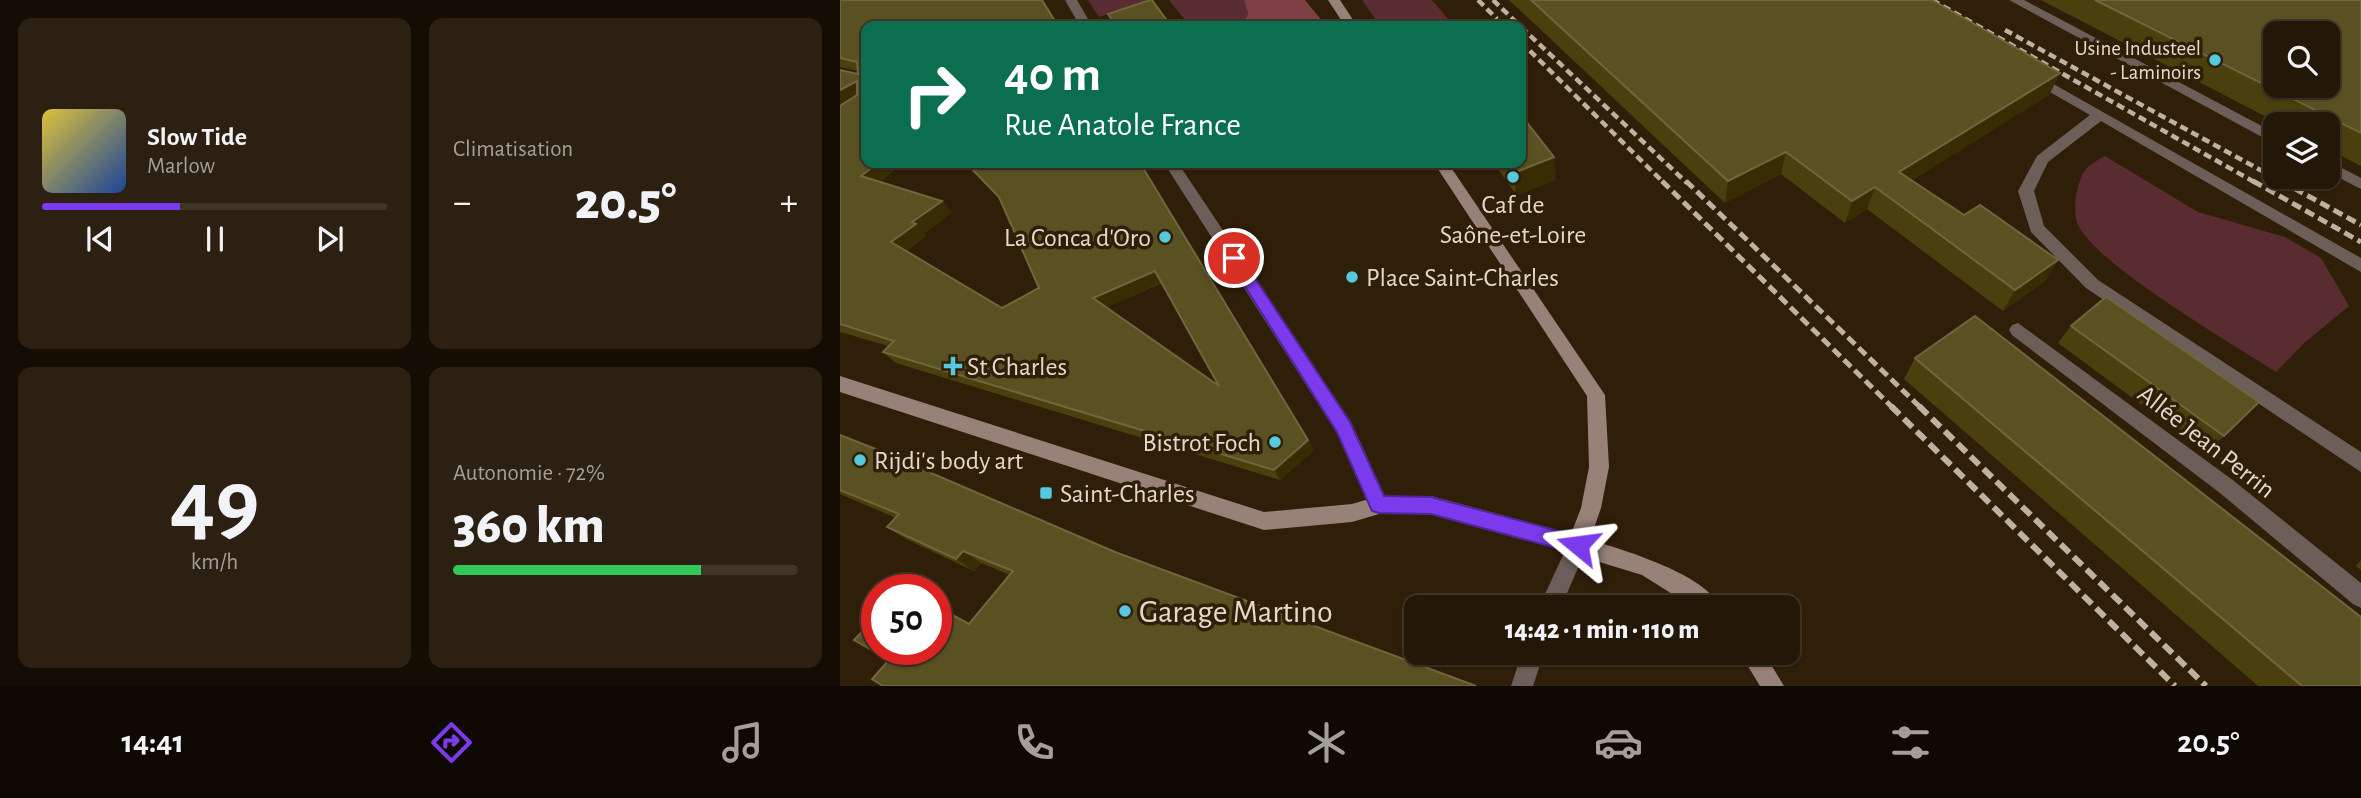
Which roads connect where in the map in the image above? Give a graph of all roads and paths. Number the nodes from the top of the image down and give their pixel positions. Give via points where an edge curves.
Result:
1 (1071, 0) edge
2 (1334, 0) edge
3 (2015, 0) edge
4 (1083, 21) edge
5 (1348, 21) edge
6 (2026, 72) edge
7 (2100, 115) junction
8 (2263, 133) edge
9 (1174, 168) edge
10 (1444, 168) edge
11 (2340, 173) edge
12 (2361, 184) edge
13 (2361, 266) edge
14 (2018, 330) dead end
15 (840, 384) edge
16 (2361, 463) edge
17 (1379, 505) junction
18 (1578, 545) junction
19 (1555, 595) edge
20 (1693, 595) edge
21 (2361, 597) edge
22 (1529, 665) edge
23 (1759, 665) edge
24 (1522, 686) edge
25 (1773, 686) edge

1 - 4 street
2 - 5 main road
3 - 8 street
6 - 7 street
7 - 13 street
7 - 16 street via 2042,159 2026,191 2037,228 2092,284
9 - 17 street via 1343,428
10 - 18 main road via 1596,395 1599,467
11 - 12 street
14 - 21 street, Allée Jean Perrin via 2227,487
15 - 17 main road via 1264,521 1352,513
17 - 18 main road via 1431,505
18 - 19 street
18 - 20 main road via 1647,567
22 - 24 street
23 - 25 main road

